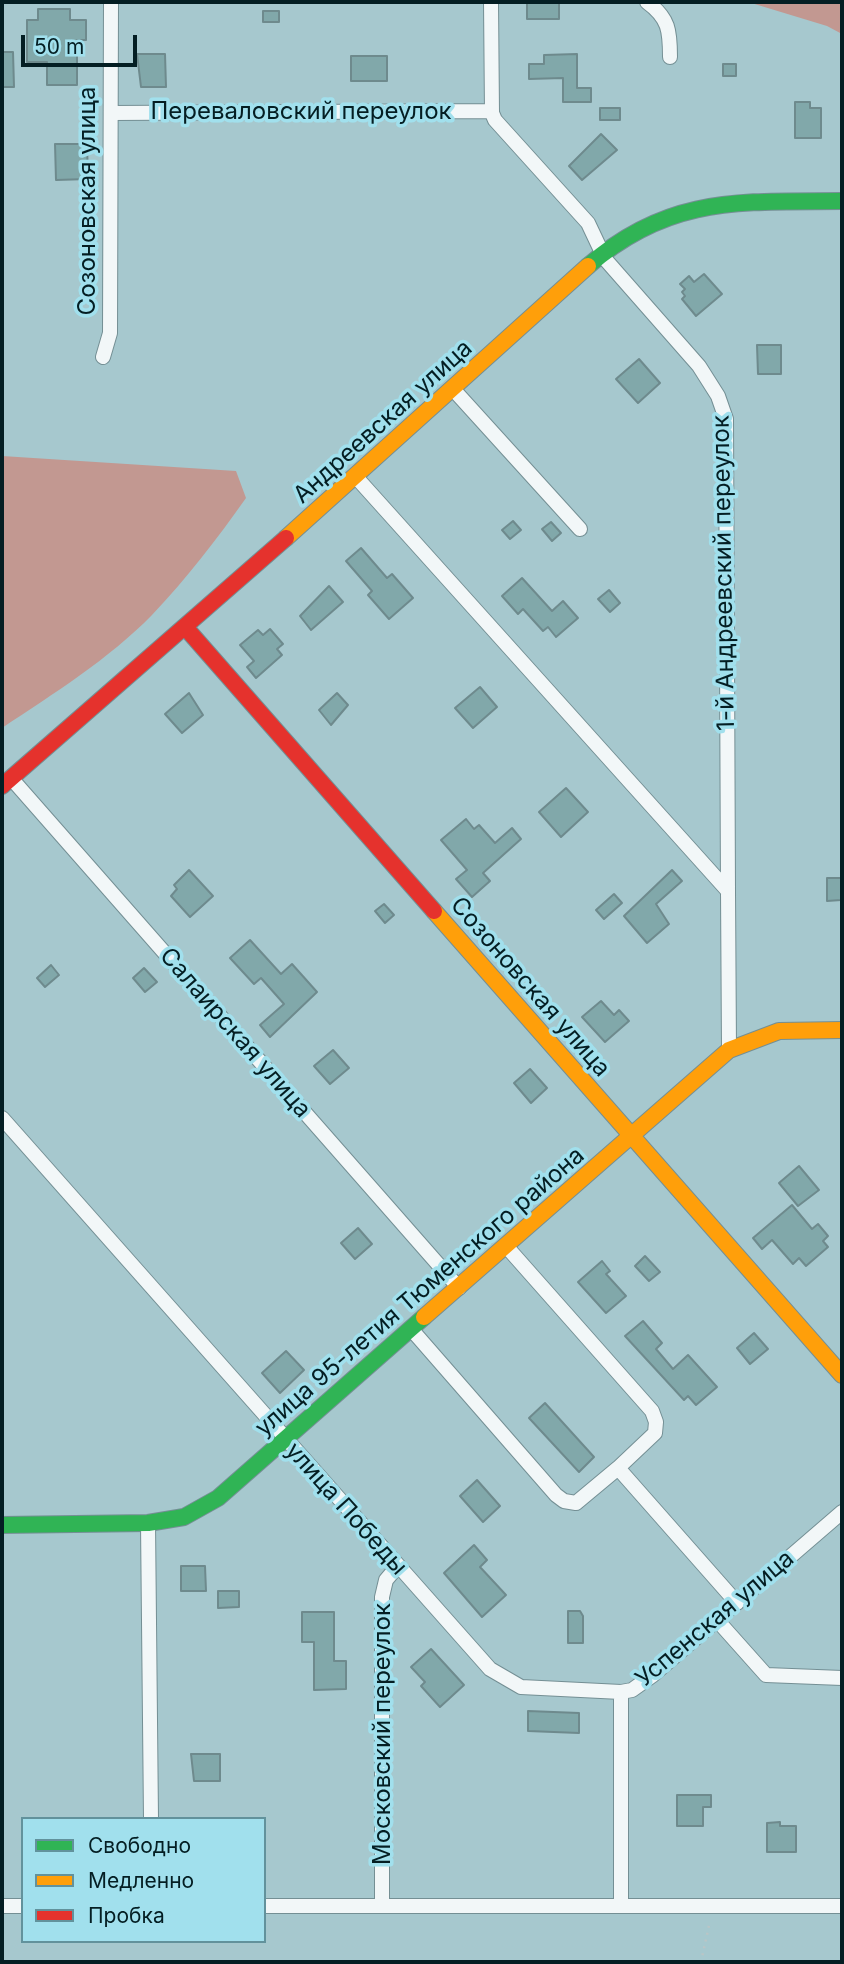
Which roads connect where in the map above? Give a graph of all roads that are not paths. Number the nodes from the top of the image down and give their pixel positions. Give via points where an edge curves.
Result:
1 (111, 2) edge
2 (491, 2) edge
3 (647, 2) edge
4 (670, 57) dead end
5 (492, 111) junction
6 (111, 113) junction
7 (842, 201) edge
8 (603, 255) junction
9 (103, 357) dead end
10 (453, 389) junction
11 (356, 477) junction
12 (580, 529) dead end
13 (185, 627) junction
14 (6, 782) edge
15 (728, 891) junction
16 (842, 1030) edge
17 (729, 1049) junction
18 (2, 1118) edge
19 (631, 1136) junction
20 (506, 1246) junction
21 (459, 1288) junction
22 (412, 1330) junction
23 (842, 1376) edge
24 (286, 1441) junction
25 (618, 1468) junction
26 (842, 1512) edge
27 (148, 1523) junction
28 (2, 1525) edge
29 (397, 1567) junction
30 (737, 1603) junction
31 (717, 1620) junction
32 (842, 1678) edge
33 (621, 1692) junction
34 (151, 1817) edge
35 (2, 1906) edge
36 (21, 1906) edge
37 (266, 1906) edge
38 (382, 1906) junction
39 (621, 1906) junction
40 (842, 1906) edge

1 - 6 street, Созоновская улица
2 - 5 street
3 - 4 street via 666,18
5 - 6 street, Переваловский переулок
5 - 8 street, 1-й Андреевский переулок via 495,120 588,223
6 - 9 street, Созоновская улица via 110,333
7 - 8 street, Андреевская улица via 731,202 685,210
8 - 10 street, Андреевская улица
8 - 15 street, 1-й Андреевский переулок via 699,366 726,419
10 - 11 street, Андреевская улица
10 - 12 street
11 - 13 street, Андреевская улица
11 - 15 street
13 - 14 street, Андреевская улица
13 - 19 street, Созоновская улица
14 - 21 street, Салаирская улица
15 - 17 street, 1-й Андреевский переулок
16 - 17 street, улица 95-летия Тюменского района via 779,1031
17 - 19 street, улица 95-летия Тюменского района
18 - 24 street, улица Победы
19 - 20 street, улица 95-летия Тюменского района
19 - 23 street, Созоновская улица
20 - 21 street, улица 95-летия Тюменского района
20 - 25 street via 652,1410 655,1433
21 - 22 street, улица 95-летия Тюменского района
22 - 24 street, улица 95-летия Тюменского района
22 - 25 street via 564,1501 576,1503
24 - 27 street, улица 95-летия Тюменского района via 218,1498 184,1517
24 - 29 street, улица Победы
25 - 30 street
26 - 30 street, Успенская улица
27 - 28 street, улица 95-летия Тюменского района
27 - 34 street
29 - 33 street, улица Победы via 506,1681 540,1690
29 - 38 street, Московский переулок via 386,1580 382,1597
30 - 31 street, Успенская улица
31 - 32 street via 766,1675
31 - 33 street, Успенская улица via 643,1683
33 - 39 street, Успенская улица
35 - 36 street
37 - 38 street
38 - 39 street
39 - 40 street

